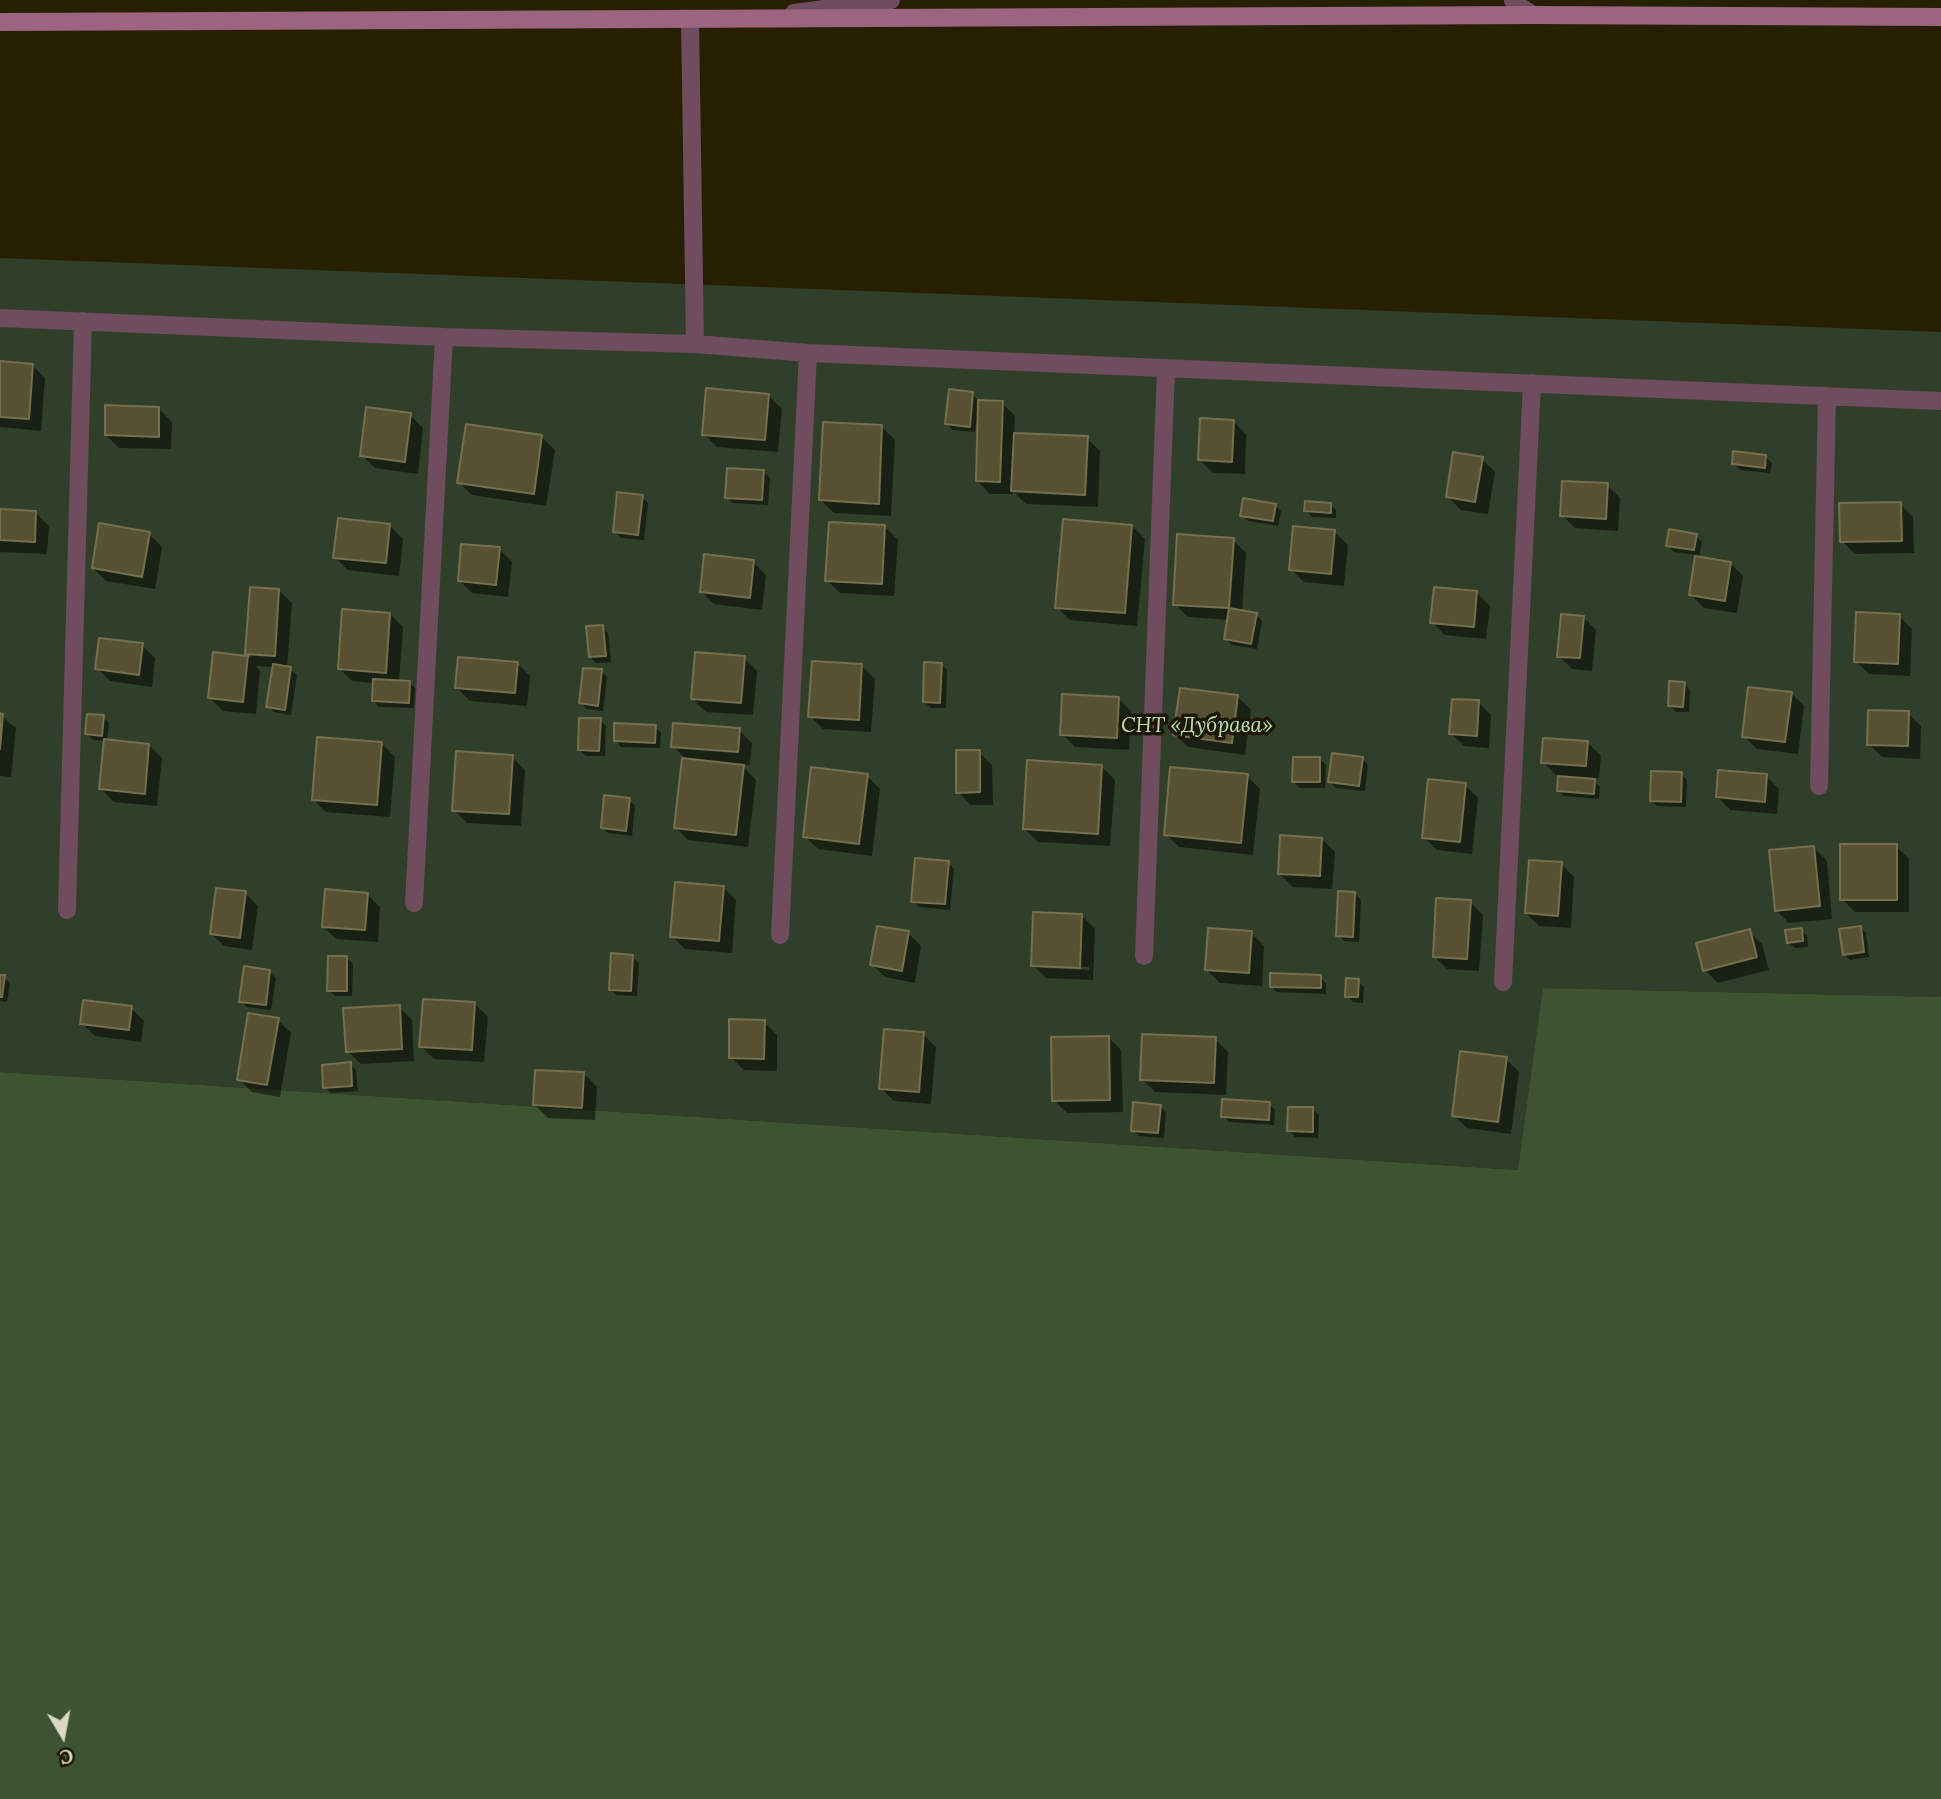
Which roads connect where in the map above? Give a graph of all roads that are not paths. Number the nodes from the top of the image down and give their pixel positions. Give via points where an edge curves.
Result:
1 (891, 0) edge
2 (1513, 0) edge
3 (1533, 15) junction
4 (1941, 17) edge
5 (744, 19) junction
6 (690, 20) junction
7 (0, 22) edge
8 (0, 318) edge
9 (83, 321) junction
10 (444, 337) junction
11 (695, 344) junction
12 (808, 353) junction
13 (1166, 368) junction
14 (1532, 383) junction
15 (1827, 396) junction
16 (1941, 401) edge
17 (1819, 786) dead end
18 (414, 903) dead end
19 (66, 910) dead end
20 (780, 935) dead end
21 (1144, 956) dead end
22 (1503, 982) dead end

1 - 5 street
2 - 3 street
3 - 4 main road
3 - 5 main road
5 - 6 main road
6 - 7 main road
6 - 11 street
8 - 9 street
9 - 10 street
9 - 19 street
10 - 11 street
10 - 18 street
11 - 12 street
12 - 13 street
12 - 20 street
13 - 14 street
13 - 21 street
14 - 15 street
14 - 22 street
15 - 16 street
15 - 17 street

